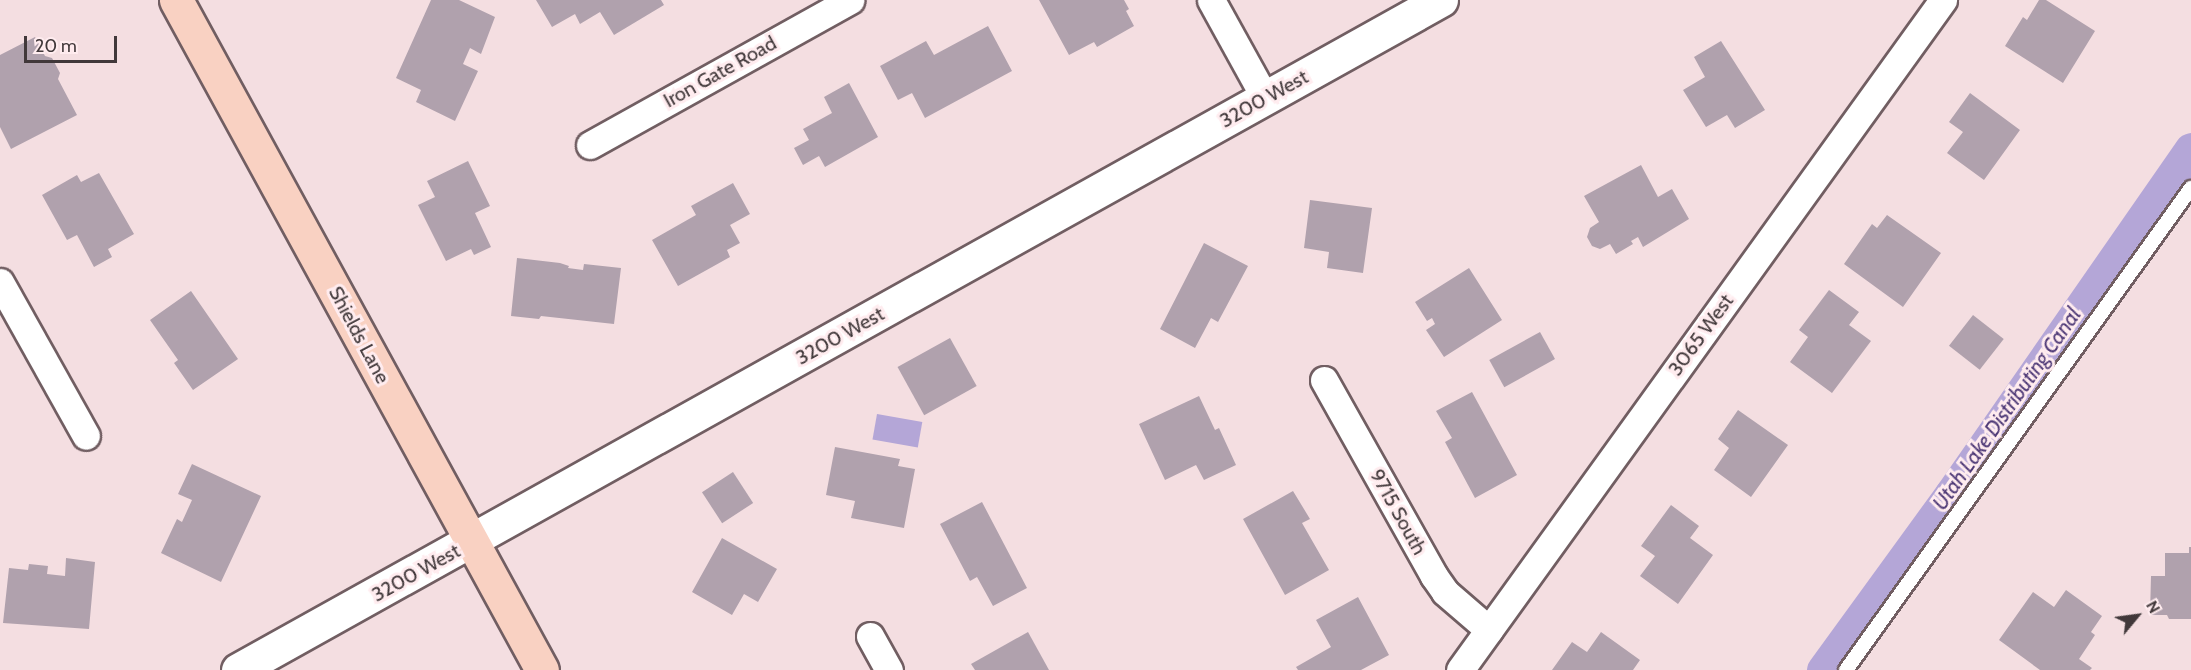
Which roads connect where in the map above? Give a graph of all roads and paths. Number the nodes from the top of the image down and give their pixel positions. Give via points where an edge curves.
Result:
1 (176, 0) edge
2 (850, 0) edge
3 (1211, 0) edge
4 (1441, 0) edge
5 (1943, 0) edge
6 (1265, 98) junction
7 (590, 145) dead end
8 (2191, 188) edge
9 (0, 282) edge
10 (1324, 380) dead end
11 (86, 436) dead end
12 (471, 542) junction
13 (1489, 630) junction
14 (870, 636) dead end
15 (238, 670) edge
16 (542, 670) edge
17 (889, 670) edge
18 (1460, 670) edge
19 (1846, 670) edge

1 - 12 main road, Shields Lane
2 - 7 street, Iron Gate Road
3 - 6 street
4 - 6 street, 3200 West
5 - 13 street, 3065 West
6 - 12 street, 3200 West
8 - 19 lane
9 - 11 street
10 - 13 street, 9715 South via 1434,576 1446,592
12 - 15 street, 3200 West
12 - 16 main road, Shields Lane
13 - 18 street, 3065 West
14 - 17 street

